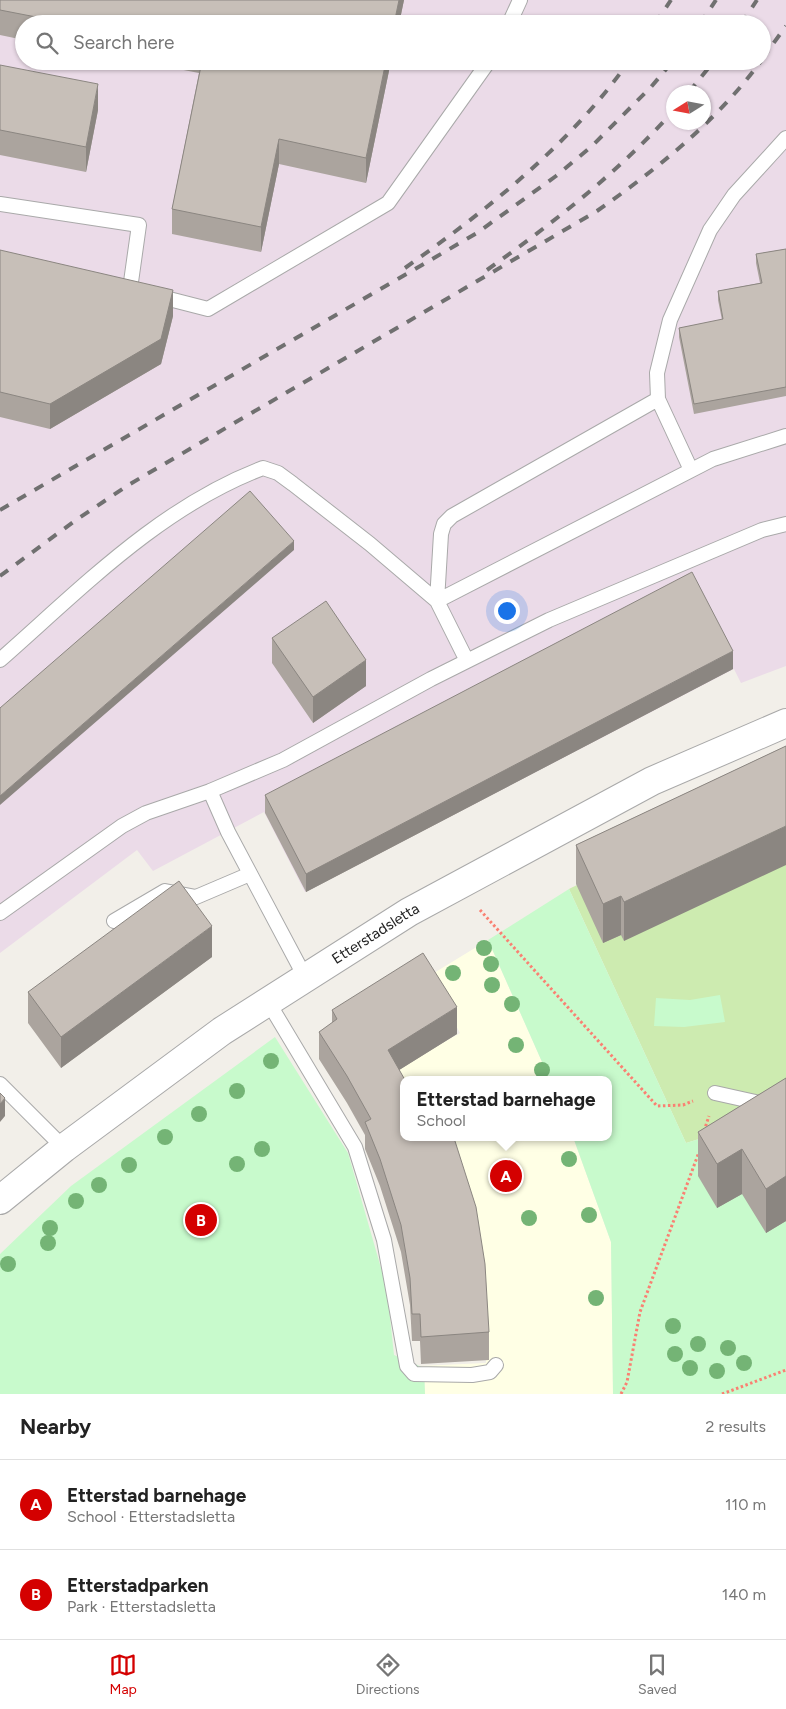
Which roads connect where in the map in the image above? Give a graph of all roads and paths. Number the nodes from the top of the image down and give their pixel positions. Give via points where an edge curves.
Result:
1 (520, 0) edge
2 (513, 15) edge
3 (482, 70) edge
4 (786, 138) edge
5 (0, 204) edge
6 (658, 398) junction
7 (786, 436) edge
8 (691, 470) junction
9 (786, 524) edge
10 (437, 601) junction
11 (0, 660) edge
12 (467, 661) junction
13 (786, 723) edge
14 (210, 791) junction
15 (250, 874) junction
16 (478, 908) dead end
17 (0, 914) edge
18 (114, 921) dead end
19 (305, 976) junction
20 (267, 1000) junction
21 (0, 1084) edge
22 (715, 1093) junction
23 (786, 1094) edge
24 (702, 1141) edge
25 (64, 1148) junction
26 (699, 1150) edge
27 (0, 1200) edge
28 (496, 1365) dead end
29 (786, 1370) edge
30 (621, 1394) edge
31 (722, 1394) edge

1 - 2 lane
3 - 5 lane via 388,203 208,309 130,289 140,225
4 - 6 lane via 734,195 710,230 670,320 657,373
6 - 8 lane
6 - 10 lane via 452,516 444,524 441,534
7 - 8 lane via 713,459
8 - 10 lane
9 - 12 lane via 762,530 549,620
10 - 11 lane via 299,489 263,468 214,489 166,518
10 - 12 lane
12 - 14 lane via 283,760
13 - 19 street, Etterstadsletta via 652,781 562,828 409,912
14 - 15 lane
14 - 17 lane via 146,813 122,826
15 - 18 lane via 196,897 165,890
15 - 19 lane
16 - 22 path via 656,1106 683,1105
19 - 20 street, Etterstadsletta
20 - 25 street, Etterstadsletta
20 - 28 lane via 355,1147 384,1240 408,1366 414,1374 472,1375 490,1372
21 - 25 lane
22 - 23 lane via 760,1103
22 - 24 path
25 - 27 street, Etterstadsletta
26 - 30 path via 640,1312 627,1382
29 - 31 path

